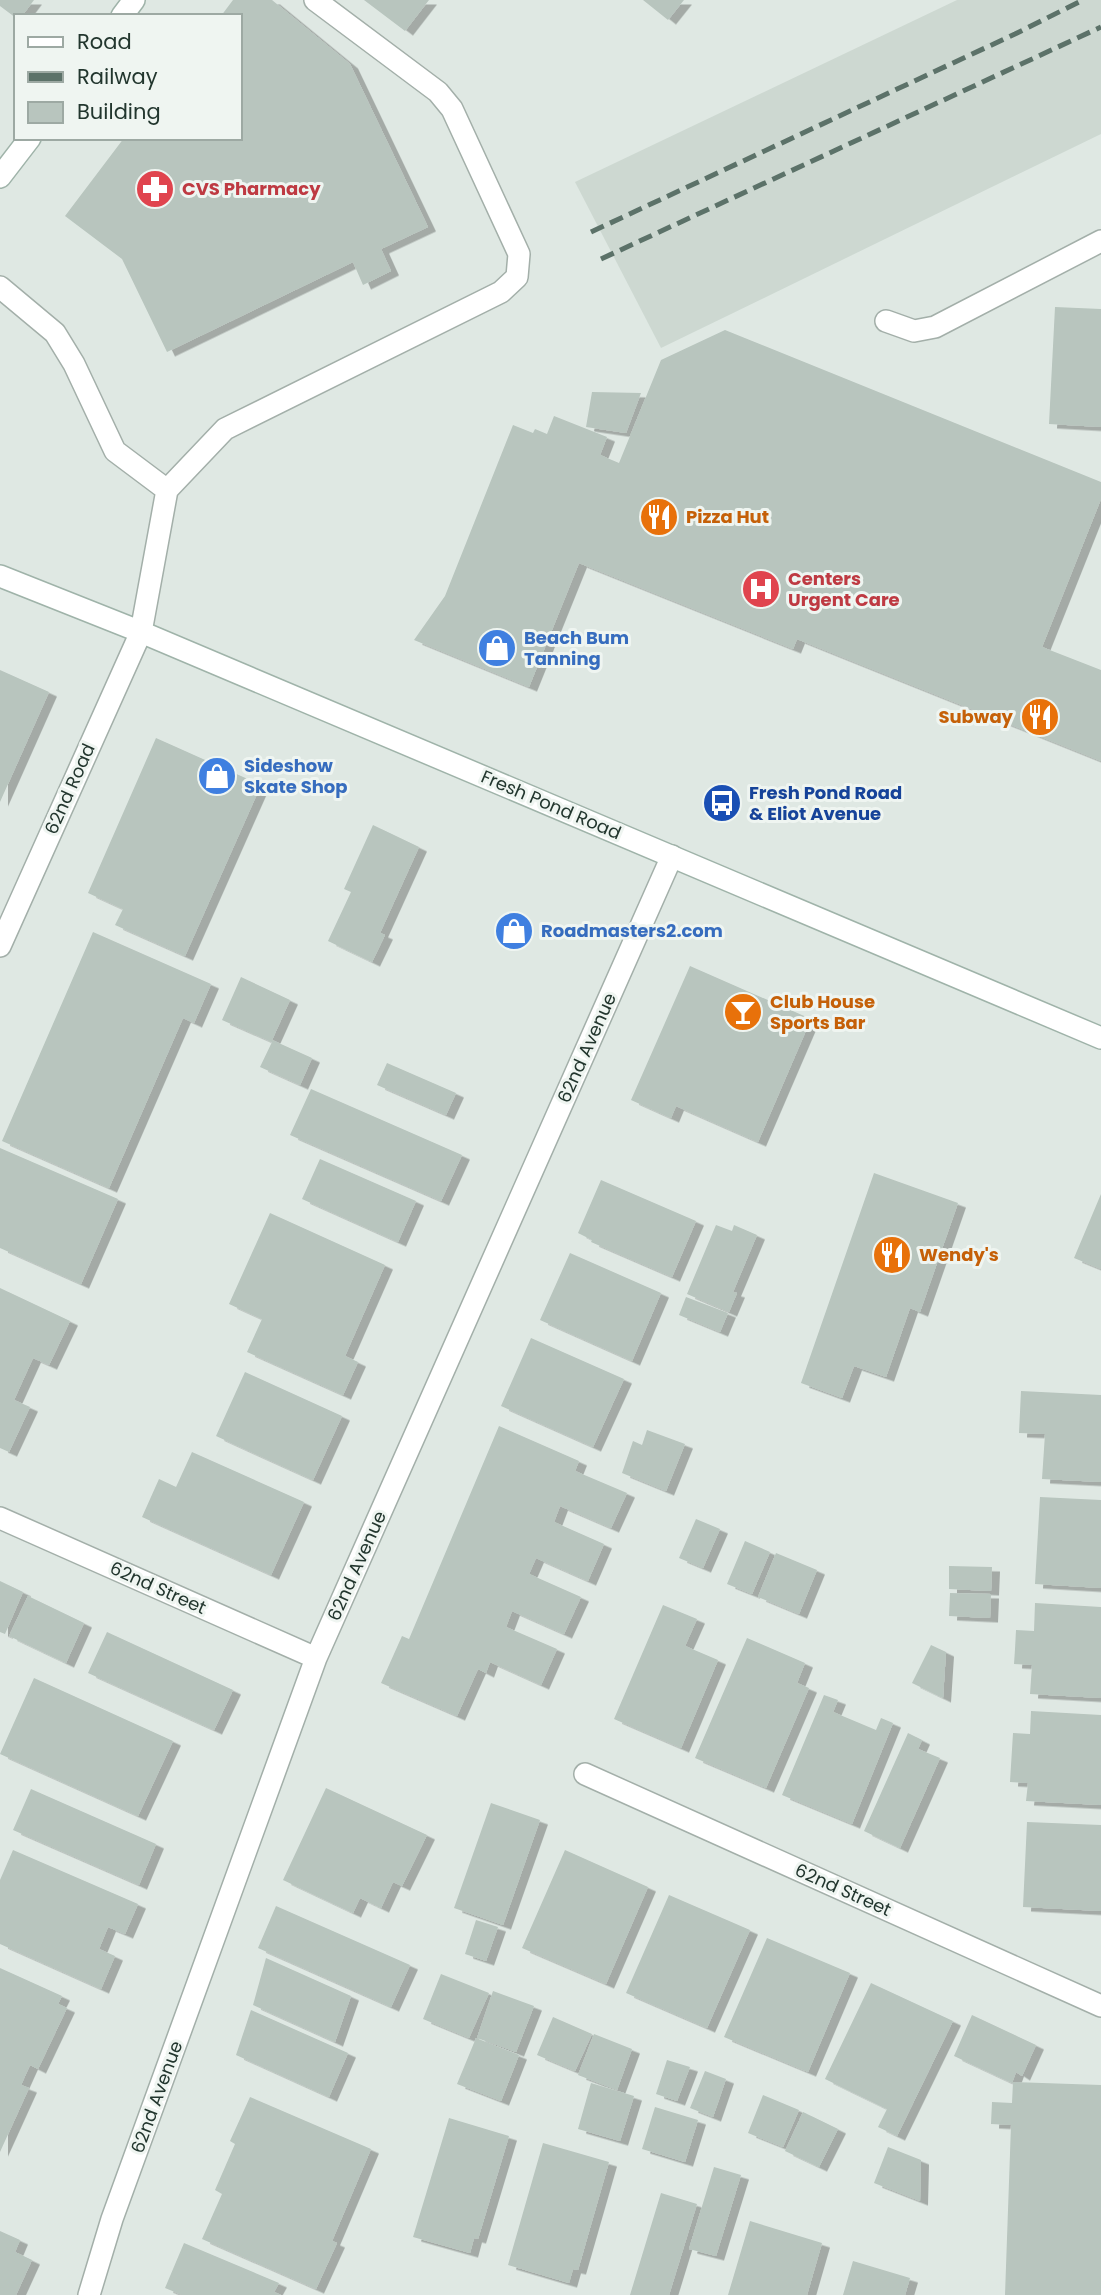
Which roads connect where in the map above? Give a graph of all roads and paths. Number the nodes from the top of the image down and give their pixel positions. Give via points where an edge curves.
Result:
1 (315, 0) edge
2 (28, 140) edge
3 (0, 177) edge
4 (1101, 241) edge
5 (0, 287) edge
6 (886, 321) dead end
7 (167, 490) junction
8 (0, 576) edge
9 (141, 632) junction
10 (672, 856) junction
11 (0, 946) edge
12 (1101, 1038) edge
13 (0, 1518) edge
14 (316, 1658) junction
15 (585, 1774) dead end
16 (1101, 2006) edge
17 (89, 2295) edge

1 - 7 street via 438,92 452,109 519,254 517,277 501,292 225,429
2 - 3 street
4 - 6 street via 934,327 914,331
5 - 7 street via 55,334 115,451
7 - 9 street, 62nd Road
8 - 9 street, Fresh Pond Road
9 - 10 street, Fresh Pond Road
9 - 11 street, 62nd Road
10 - 12 street, Fresh Pond Road
10 - 14 street, 62nd Avenue
13 - 14 street, 62nd Street
14 - 17 street, 62nd Avenue
15 - 16 street, 62nd Street

